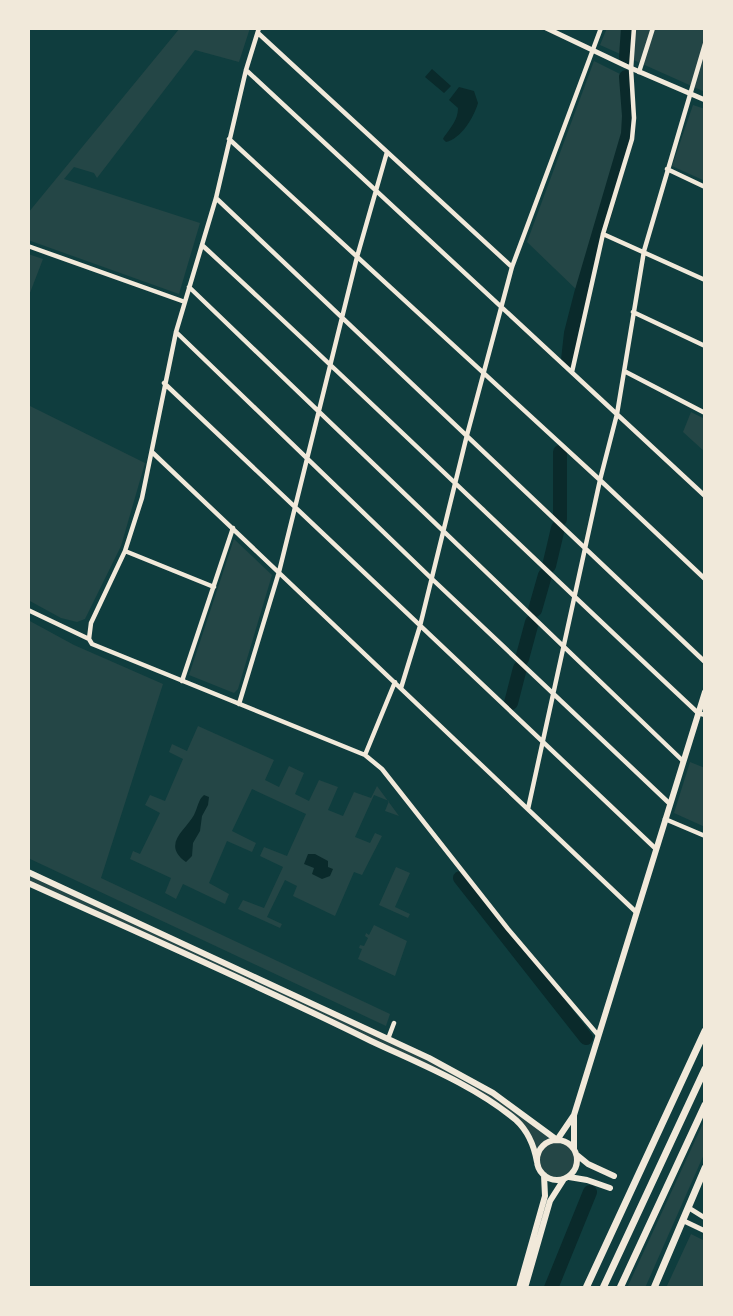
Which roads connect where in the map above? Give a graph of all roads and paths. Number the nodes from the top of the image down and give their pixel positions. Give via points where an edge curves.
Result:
1 (546, 28) edge
2 (601, 28) edge
3 (634, 28) edge
4 (653, 28) edge
5 (259, 30) edge
6 (705, 44) edge
7 (591, 50) junction
8 (631, 69) junction
9 (246, 71) junction
10 (639, 72) junction
11 (690, 94) junction
12 (705, 100) edge
13 (229, 139) junction
14 (387, 152) junction
15 (667, 169) junction
16 (705, 187) edge
17 (376, 189) junction
18 (216, 198) junction
19 (603, 234) junction
20 (202, 245) junction
21 (28, 246) edge
22 (644, 251) junction
23 (357, 257) junction
24 (512, 267) junction
25 (705, 279) edge
26 (189, 287) junction
27 (185, 302) junction
28 (501, 305) junction
29 (633, 312) junction
30 (342, 317) junction
31 (176, 331) junction
32 (705, 346) edge
33 (331, 363) junction
34 (484, 372) junction
35 (572, 372) junction
36 (626, 372) junction
37 (164, 383) junction
38 (318, 411) junction
39 (705, 413) edge
40 (617, 414) junction
41 (467, 435) junction
42 (153, 453) junction
43 (307, 457) junction
44 (600, 480) junction
45 (455, 482) junction
46 (705, 496) edge
47 (294, 507) junction
48 (233, 528) junction
49 (443, 530) junction
50 (585, 548) junction
51 (125, 551) junction
52 (279, 572) junction
53 (431, 578) junction
54 (705, 579) edge
55 (214, 587) junction
56 (575, 598) junction
57 (28, 610) edge
58 (420, 626) junction
59 (89, 639) junction
60 (564, 646) junction
61 (705, 662) edge
62 (182, 681) junction
63 (395, 682) junction
64 (401, 688) junction
65 (705, 692) edge
66 (554, 695) junction
67 (239, 704) junction
68 (702, 714) edge
69 (543, 742) junction
70 (365, 755) junction
71 (683, 761) junction
72 (670, 804) junction
73 (528, 809) junction
74 (665, 819) junction
75 (705, 836) edge
76 (656, 849) junction
77 (28, 872) edge
78 (28, 883) edge
79 (636, 912) junction
80 (394, 1023) dead end
81 (705, 1031) edge
82 (598, 1035) junction
83 (388, 1039) junction
84 (705, 1069) edge
85 (705, 1105) edge
86 (575, 1115) junction
87 (557, 1140) junction
88 (576, 1152) junction
89 (537, 1161) junction
90 (705, 1168) edge
91 (544, 1175) junction
92 (614, 1176) dead end
93 (566, 1178) junction
94 (610, 1188) dead end
95 (689, 1208) junction
96 (705, 1218) edge
97 (684, 1221) junction
98 (705, 1230) edge
99 (519, 1288) edge
100 (525, 1288) edge
101 (586, 1288) edge
102 (603, 1288) edge
103 (620, 1288) edge
104 (654, 1288) edge

1 - 7 street
2 - 7 street
3 - 8 street
4 - 10 street
5 - 9 street
5 - 14 street
6 - 11 street
7 - 8 street
7 - 24 street
8 - 10 street
8 - 19 street via 634,129
9 - 13 street
9 - 17 street
10 - 11 street
11 - 12 street
11 - 15 street
13 - 18 street
13 - 23 street
14 - 17 street
14 - 24 street
15 - 16 street
15 - 22 street
17 - 23 street
17 - 28 street
18 - 20 street
18 - 30 street
19 - 22 street
19 - 35 street
20 - 26 street
20 - 33 street
21 - 27 street
22 - 25 street
22 - 29 street
23 - 30 street
23 - 34 street
24 - 28 street
26 - 27 street
26 - 38 street
27 - 31 street
28 - 34 street
28 - 35 street
29 - 32 street
29 - 36 street
30 - 33 street
30 - 41 street
31 - 37 street
31 - 43 street
33 - 38 street
33 - 45 street
34 - 41 street
34 - 44 street
35 - 40 street
36 - 39 street
36 - 40 street
37 - 42 street
37 - 47 street
38 - 43 street
38 - 49 street
40 - 44 street
40 - 46 street
41 - 45 street
41 - 50 street
42 - 48 street
42 - 51 street
43 - 47 street
43 - 53 street
44 - 50 street
44 - 54 street
45 - 49 street
45 - 56 street
47 - 52 street
47 - 58 street
48 - 52 street
48 - 55 street
49 - 53 street
49 - 60 street
50 - 56 street
50 - 61 street
51 - 55 street
51 - 59 street via 91,623
52 - 63 street
52 - 67 street
53 - 58 street
53 - 66 street
55 - 62 street
56 - 60 street
56 - 68 street
57 - 59 street
58 - 64 street
58 - 69 street
59 - 62 street
60 - 66 street
60 - 71 street
62 - 67 street
63 - 64 street
63 - 70 street
64 - 73 street
65 - 68 main road
66 - 69 street
66 - 72 street
67 - 70 street
68 - 71 main road
69 - 73 street
69 - 76 street
70 - 82 street via 382,769
71 - 72 main road
72 - 74 main road
73 - 79 street
74 - 75 street
74 - 76 main road
76 - 79 main road
77 - 83 main road
78 - 89 main road via 457,1082 518,1122 530,1138
79 - 82 main road
80 - 83 street
81 - 101 highway
82 - 86 main road
83 - 87 main road via 483,1087
84 - 102 highway
85 - 103 highway
86 - 87 main road
86 - 88 main road
87 - 88 main road
87 - 89 main road via 545,1144
88 - 92 main road via 588,1164
88 - 93 main road via 576,1169
89 - 91 main road
90 - 95 highway
91 - 93 main road via 553,1180
91 - 99 main road via 545,1196
93 - 94 main road
93 - 100 main road via 550,1201
95 - 96 street
95 - 97 highway
97 - 98 street
97 - 104 highway

